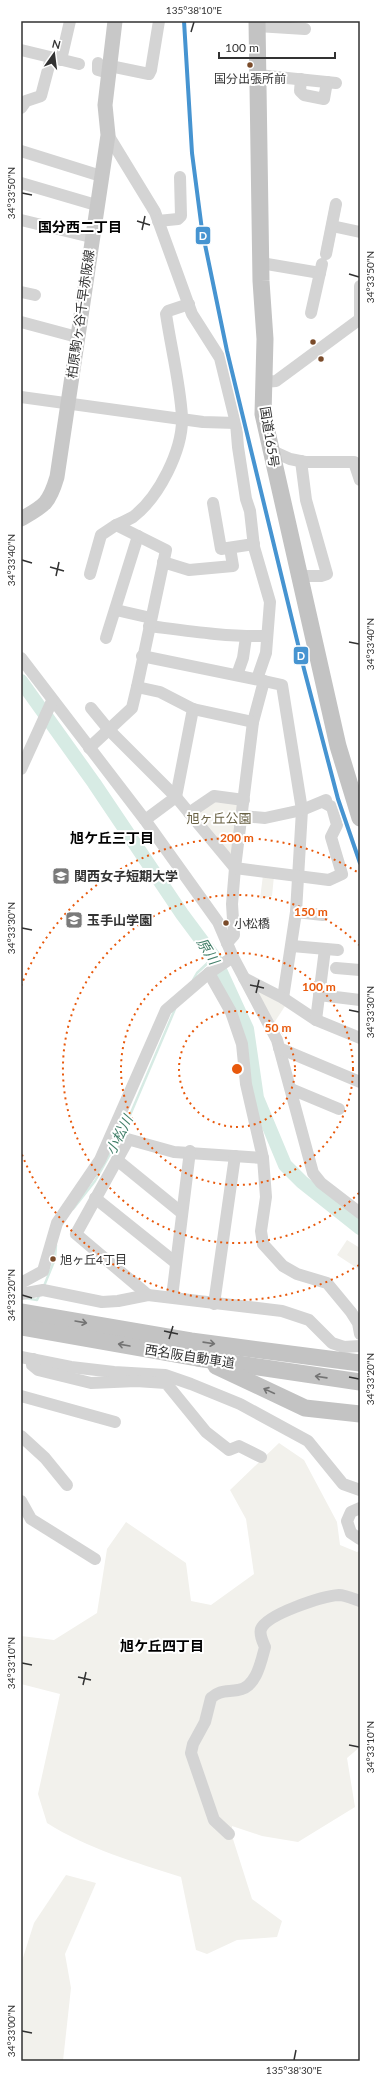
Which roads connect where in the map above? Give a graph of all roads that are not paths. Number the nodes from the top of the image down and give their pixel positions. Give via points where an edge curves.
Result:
1 (70, 21) edge
2 (115, 21) edge
3 (159, 21) edge
4 (257, 24) edge
5 (305, 29) dead end
6 (21, 50) edge
7 (56, 59) junction
8 (79, 64) dead end
9 (105, 68) junction
10 (258, 75) junction
11 (301, 79) junction
12 (21, 108) edge
13 (108, 135) junction
14 (21, 151) edge
15 (101, 176) junction
16 (180, 177) dead end
17 (21, 183) edge
18 (336, 204) dead end
19 (96, 205) junction
20 (21, 220) edge
21 (158, 221) junction
22 (332, 226) junction
23 (360, 232) edge
24 (91, 237) junction
25 (261, 263) junction
26 (323, 264) junction
27 (360, 286) edge
28 (21, 292) edge
29 (35, 295) dead end
30 (189, 304) junction
31 (311, 313) dead end
32 (360, 318) edge
33 (21, 322) edge
34 (77, 337) junction
35 (264, 382) junction
36 (21, 397) edge
37 (68, 403) junction
38 (182, 419) junction
39 (236, 422) junction
40 (270, 450) junction
41 (300, 461) junction
42 (357, 462) edge
43 (360, 480) edge
44 (213, 503) dead end
45 (21, 519) edge
46 (116, 525) junction
47 (138, 536) junction
48 (254, 544) junction
49 (230, 548) junction
50 (163, 562) junction
51 (90, 574) dead end
52 (299, 576) junction
53 (116, 610) junction
54 (150, 622) junction
55 (266, 636) junction
56 (246, 637) junction
57 (106, 638) dead end
58 (142, 656) junction
59 (21, 658) edge
60 (237, 675) junction
61 (260, 680) junction
62 (137, 687) junction
63 (51, 704) junction
64 (91, 708) dead end
65 (193, 709) junction
66 (253, 722) junction
67 (110, 730) junction
68 (89, 748) junction
69 (24, 753) edge
70 (21, 769) edge
71 (356, 788) edge
72 (176, 797) junction
73 (244, 800) junction
74 (302, 810) junction
75 (189, 813) junction
76 (242, 816) junction
77 (360, 818) edge
78 (144, 820) junction
79 (235, 868) junction
80 (298, 876) junction
81 (296, 912) junction
82 (323, 916) dead end
83 (226, 943) junction
84 (292, 946) junction
85 (325, 949) junction
86 (338, 950) dead end
87 (230, 958) junction
88 (336, 968) dead end
89 (360, 970) edge
90 (211, 972) junction
91 (244, 978) junction
92 (319, 995) junction
93 (283, 998) junction
94 (360, 1000) edge
95 (316, 1020) junction
96 (360, 1038) edge
97 (279, 1048) junction
98 (360, 1082) edge
99 (290, 1089) junction
100 (339, 1109) dead end
101 (113, 1134) junction
102 (128, 1140) junction
103 (190, 1151) junction
104 (235, 1156) junction
105 (262, 1158) junction
106 (117, 1160) junction
107 (95, 1198) junction
108 (182, 1213) junction
109 (360, 1213) edge
110 (176, 1263) junction
111 (43, 1271) junction
112 (21, 1283) edge
113 (26, 1293) edge
114 (148, 1295) junction
115 (172, 1297) junction
116 (214, 1304) junction
117 (21, 1313) edge
118 (41, 1323) junction
119 (21, 1327) edge
120 (360, 1334) edge
121 (360, 1346) edge
122 (21, 1357) edge
123 (197, 1358) junction
124 (33, 1359) junction
125 (360, 1363) edge
126 (360, 1382) edge
127 (21, 1396) edge
128 (360, 1414) edge
129 (115, 1422) dead end
130 (21, 1436) edge
131 (261, 1457) dead end
132 (68, 1485) dead end
133 (360, 1490) edge
134 (21, 1501) edge
135 (360, 1508) edge
136 (360, 1539) edge
137 (94, 1559) dead end
138 (360, 1601) edge
139 (229, 1834) dead end

1 - 7 street
2 - 9 main road, 柏原駒ヶ谷千早赤阪線
3 - 9 street via 151,70 148,74
4 - 5 street
4 - 10 highway, 国道165号
6 - 7 street
7 - 8 street
7 - 12 street via 41,96 26,101
9 - 13 main road, 柏原駒ヶ谷千早赤阪線
10 - 11 street
10 - 25 highway, 国道165号
11 - 11 street via 331,82 324,99 304,95 300,91
13 - 15 main road, 柏原駒ヶ谷千早赤阪線
13 - 21 street
14 - 15 street
15 - 19 main road, 柏原駒ヶ谷千早赤阪線
16 - 21 street via 181,216 178,219
17 - 19 street
18 - 22 street
19 - 24 main road, 柏原駒ヶ谷千早赤阪線
20 - 24 street
21 - 30 street
22 - 23 street
22 - 26 street
24 - 34 main road, 柏原駒ヶ谷千早赤阪線
25 - 26 street
25 - 35 highway, 国道165号 via 266,339
26 - 31 street
27 - 32 street
28 - 29 street
30 - 38 street via 166,314
30 - 39 street via 192,314 220,358
32 - 35 street via 276,381
33 - 34 street
34 - 37 main road, 柏原駒ヶ谷千早赤阪線
35 - 40 highway, 国道165号 via 263,414
36 - 37 street
37 - 38 street
37 - 45 main road, 柏原駒ヶ谷千早赤阪線 via 53,492 44,506
38 - 39 street
38 - 46 street via 174,456 160,486 133,517
39 - 48 street
40 - 41 street
40 - 52 highway, 国道165号
41 - 42 street
41 - 52 street via 306,500 327,574
42 - 43 street
44 - 49 street via 221,549
46 - 47 street
46 - 51 street via 101,535
47 - 50 street via 166,550
47 - 53 street
48 - 49 street
48 - 55 street via 270,602
49 - 50 street via 233,566 189,570
50 - 54 street
52 - 71 highway, 国道165号 via 338,746
53 - 54 street
53 - 57 street
54 - 56 street via 195,632
54 - 58 street
55 - 56 street
55 - 61 street via 266,653
56 - 60 street
58 - 60 street
58 - 62 street
59 - 63 street
60 - 61 street
61 - 66 street
61 - 74 street via 282,685
62 - 65 street via 160,692
62 - 67 street via 132,708
63 - 68 street
63 - 69 street via 42,726
64 - 67 street
65 - 66 street
65 - 72 street
66 - 73 street
67 - 68 street
67 - 72 street
68 - 78 street
69 - 70 street
71 - 77 highway, 国道165号
72 - 75 street
72 - 78 street
73 - 75 street via 214,796
73 - 76 street
74 - 76 street via 266,818
74 - 80 street
74 - 80 street via 325,801 332,807 337,825 331,836 342,874 329,880
75 - 79 street
76 - 79 street
78 - 83 street via 218,922
79 - 80 street
79 - 83 street via 232,904 234,935
80 - 81 street
81 - 82 street
81 - 84 street
83 - 87 street
84 - 85 street
84 - 93 street
85 - 86 street
85 - 92 street
87 - 90 street
87 - 91 street
88 - 89 street
90 - 101 street via 166,1010
90 - 105 street via 231,1012 242,1044 246,1084
91 - 93 street
91 - 97 street
92 - 94 street
92 - 95 street
93 - 95 street
95 - 96 street
97 - 98 street
97 - 99 street
99 - 100 street
99 - 109 street via 313,1173 321,1183
101 - 102 street
101 - 111 street via 100,1160 56,1223
102 - 103 street via 174,1152
102 - 106 street
103 - 104 street
103 - 108 street
104 - 105 street
104 - 116 street
105 - 120 street via 266,1197 261,1231 263,1244 292,1272 327,1283 351,1312 358,1323
106 - 107 street
106 - 108 street
107 - 110 street
107 - 114 street via 76,1234
108 - 110 street
110 - 115 street
111 - 112 street
111 - 113 street
113 - 114 street via 43,1290 102,1302
113 - 117 street
114 - 115 street
115 - 116 street
116 - 121 street via 282,1311 309,1320 332,1343 344,1347
117 - 118 highway, 西名阪自動車道
118 - 119 highway, 西名阪自動車道
123 -> 118 highway, 西名阪自動車道
118 -> 125 highway, 西名阪自動車道
122 - 124 street
126 -> 123 highway, 西名阪自動車道
128 -> 123 highway via 305,1408
124 - 131 street via 32,1365 38,1370 91,1383 166,1383 206,1432 229,1450 238,1446
124 - 133 street via 114,1372 165,1375 198,1386 240,1404 308,1441 343,1484
127 - 129 street
130 - 132 street via 45,1458
134 - 137 street via 31,1519
135 - 136 street via 351,1512 347,1521 352,1533
138 - 139 street via 340,1595 291,1608 268,1620 261,1628 260,1634 265,1647 254,1678 245,1688 223,1690 211,1698 205,1722 190,1753 214,1820

